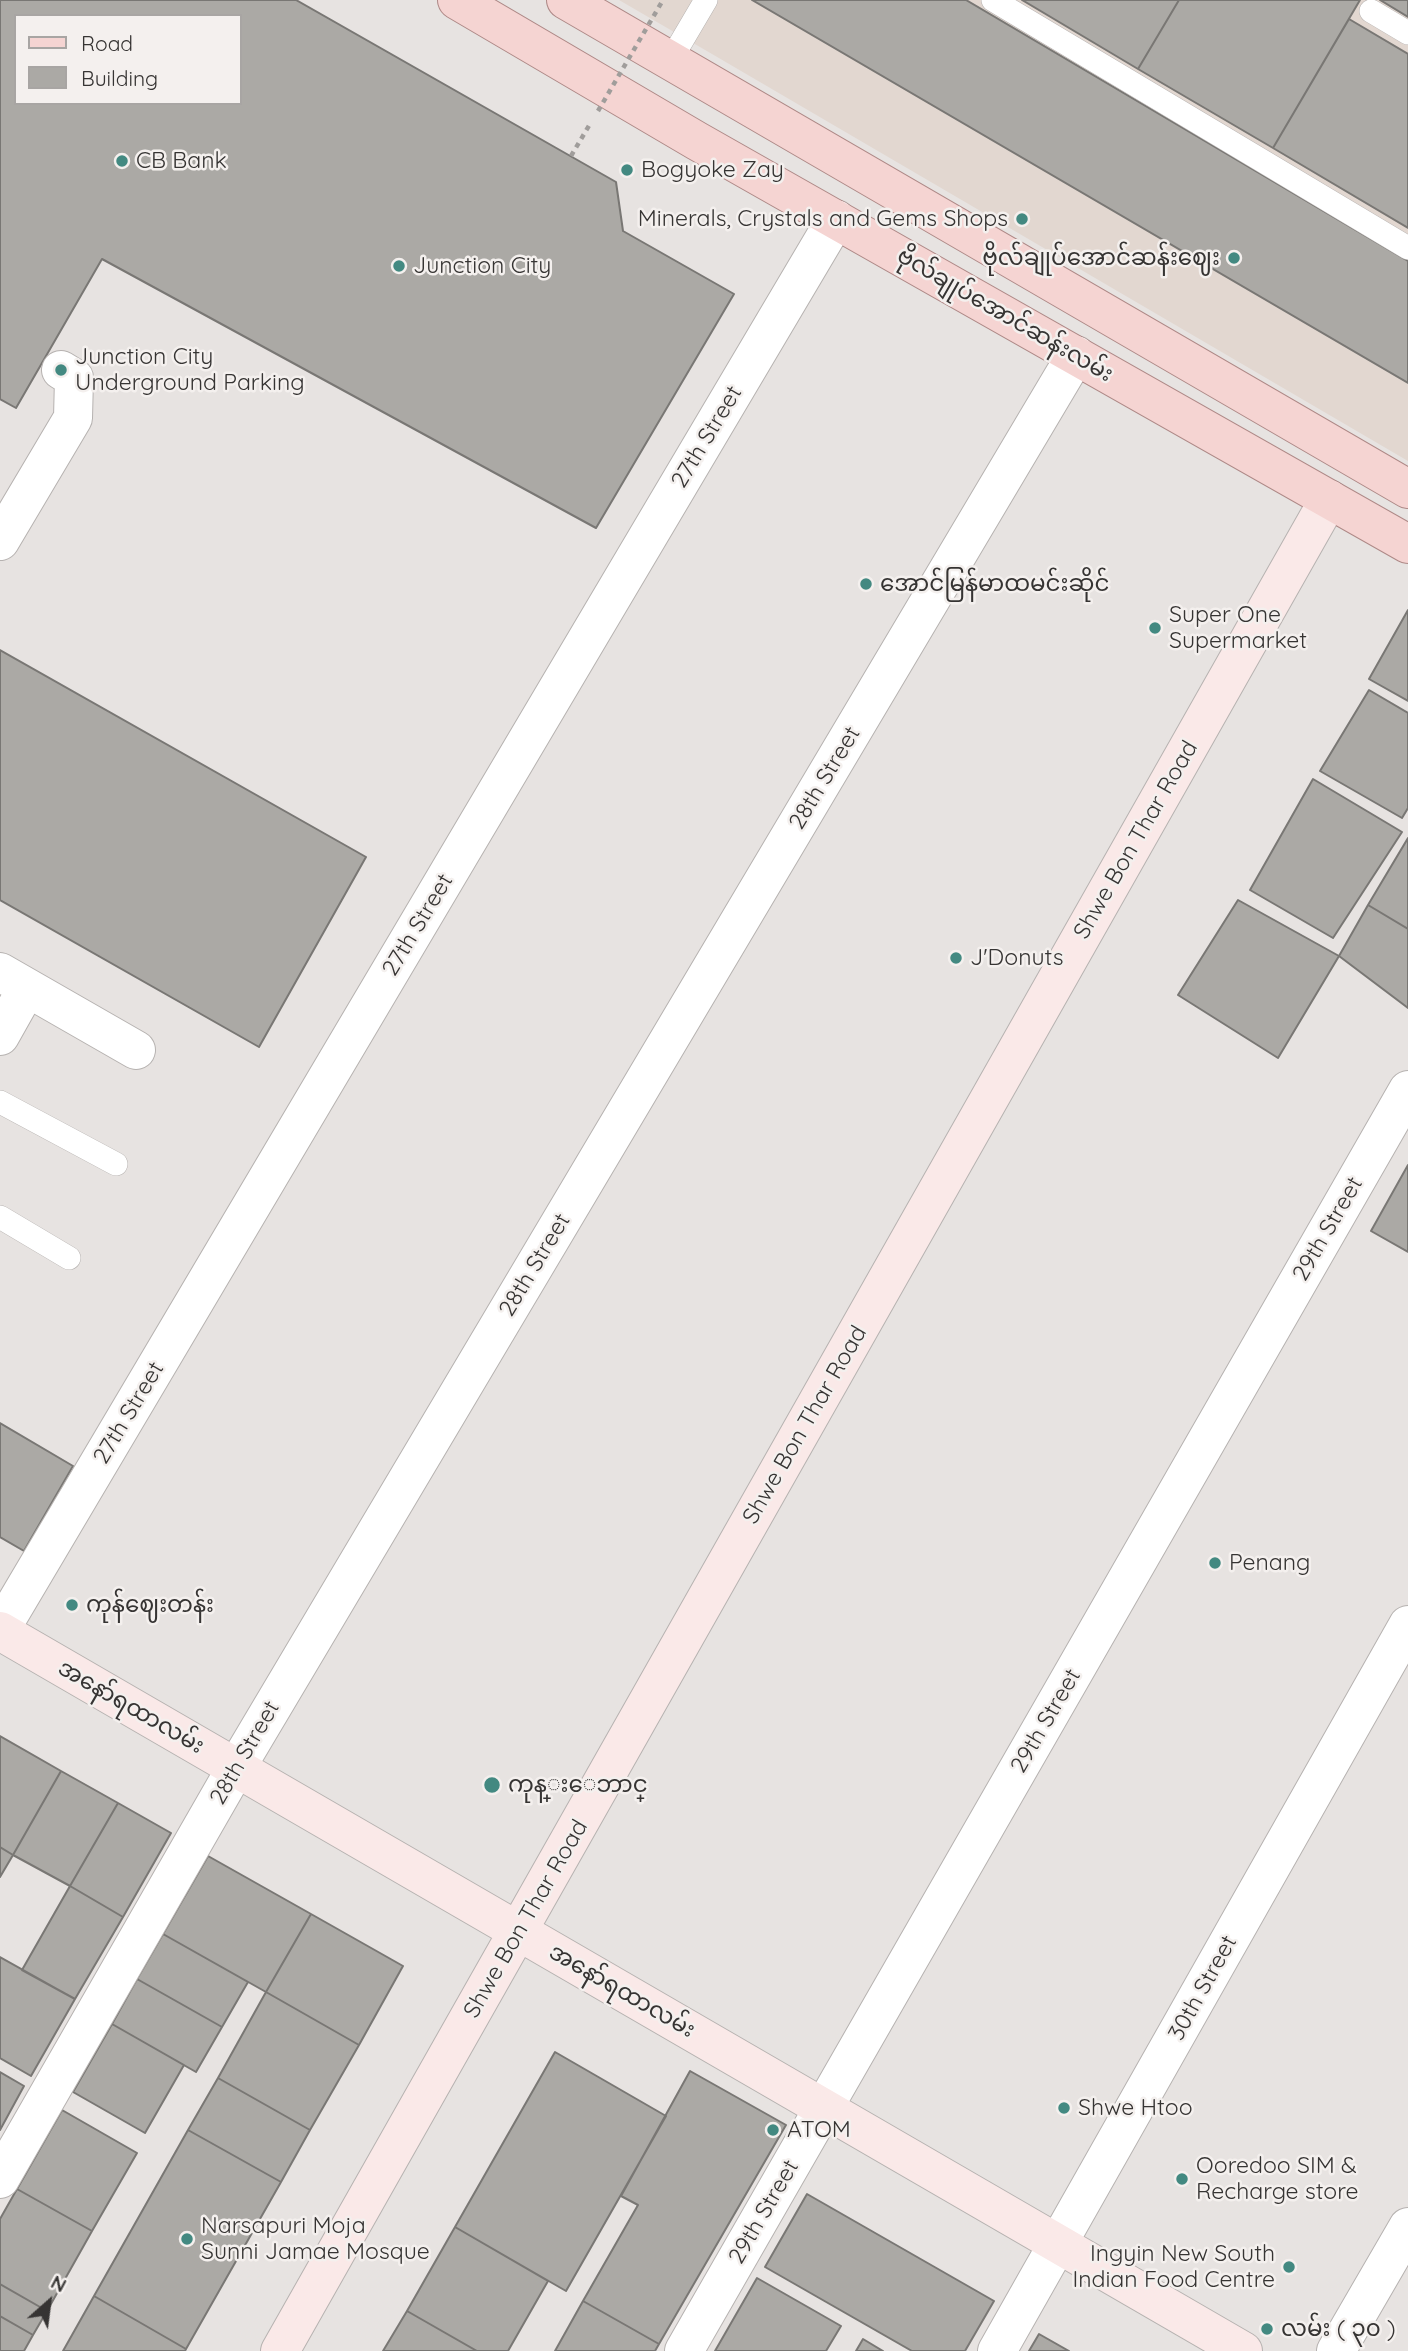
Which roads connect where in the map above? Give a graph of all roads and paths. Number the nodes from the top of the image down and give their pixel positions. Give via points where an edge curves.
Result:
1 (457, 0) edge
2 (566, 0) edge
3 (663, 0) edge
4 (706, 0) edge
5 (993, 0) edge
6 (1371, 11) dead end
7 (1408, 33) edge
8 (670, 61) junction
9 (570, 156) dead end
10 (836, 219) junction
11 (1408, 248) edge
12 (1076, 355) junction
13 (61, 370) dead end
14 (1408, 489) edge
15 (1329, 499) junction
16 (0, 541) edge
17 (1408, 544) edge
18 (14, 980) edge
19 (0, 1036) edge
20 (136, 1050) dead end
21 (1408, 1090) edge
22 (0, 1102) edge
23 (116, 1164) dead end
24 (0, 1217) edge
25 (69, 1258) dead end
26 (1408, 1625) edge
27 (0, 1630) edge
28 (236, 1768) junction
29 (519, 1931) junction
30 (824, 2108) junction
31 (0, 2179) edge
32 (1408, 2227) edge
33 (1059, 2244) junction
34 (280, 2351) edge
35 (684, 2351) edge
36 (997, 2351) edge
37 (1243, 2351) edge
38 (1336, 2351) edge

1 - 10 main road, ဗိုလ်ချုပ်အောင်ဆန်းလမ်း
2 - 8 main road
3 - 9 path, bridge
4 - 8 lane
5 - 11 lane
6 - 7 lane
8 - 14 main road
10 - 12 main road, ဗိုလ်ချုပ်အောင်ဆန်းလမ်း
10 - 27 street, 27th Street
12 - 15 main road, ဗိုလ်ချုပ်အောင်ဆန်းလမ်း
12 - 28 street, 28th Street
13 - 16 street via 74,378 73,418
15 - 17 main road, ဗိုလ်ချုပ်အောင်ဆန်းလမ်း
15 - 29 main road, Shwe Bon Thar Road
18 - 19 street
18 - 20 street
21 - 30 street, 29th Street
22 - 23 lane
24 - 25 lane
26 - 33 street, 30th Street
27 - 28 main road, အနော်ရထာလမ်း
28 - 29 main road, အနော်ရထာလမ်း
28 - 31 street, 28th Street
29 - 30 main road, အနော်ရထာလမ်း
29 - 34 main road, Shwe Bon Thar Road
30 - 33 main road, အနော်ရထာလမ်း
30 - 35 street, 29th Street
32 - 38 street
33 - 36 street, 30th Street
33 - 37 main road, အနော်ရထာလမ်း

